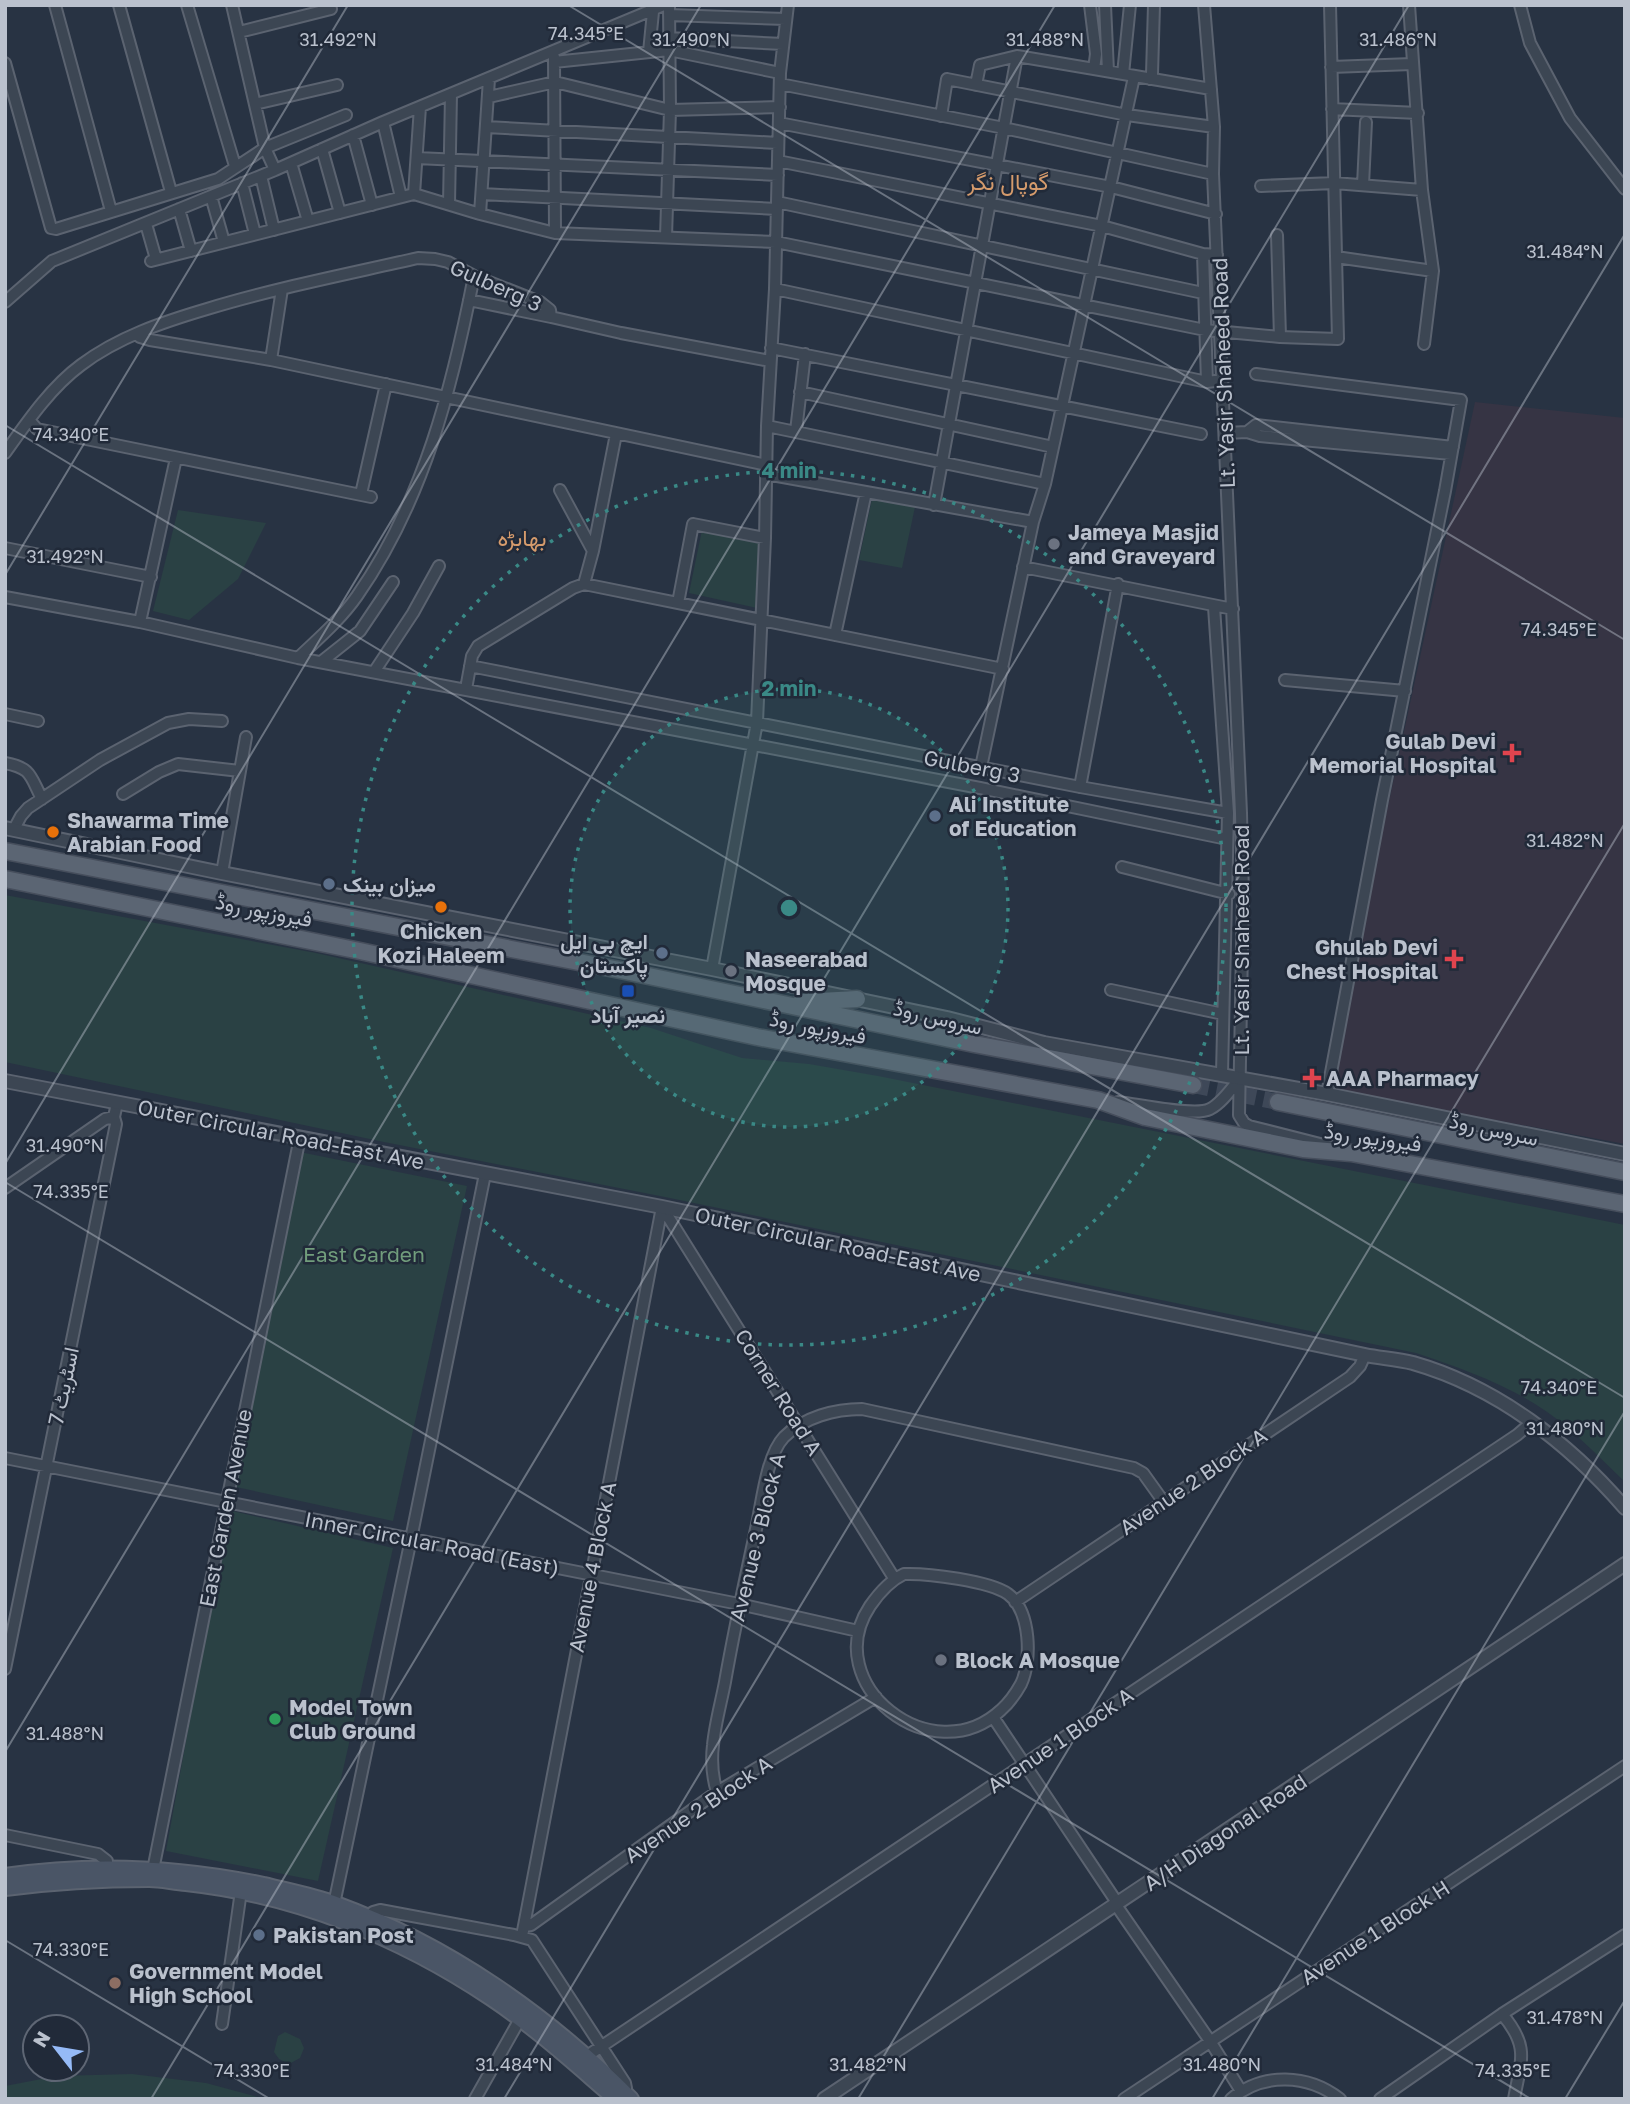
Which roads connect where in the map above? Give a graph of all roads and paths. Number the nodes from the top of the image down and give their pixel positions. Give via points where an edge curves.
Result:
1 (55, 5) edge
2 (119, 5) edge
3 (187, 5) edge
4 (232, 5) edge
5 (788, 5) edge
6 (1090, 5) edge
7 (1105, 5) edge
8 (1130, 5) edge
9 (1154, 5) edge
10 (1204, 5) edge
11 (1330, 5) edge
12 (1409, 5) edge
13 (1520, 5) edge
14 (667, 8) edge
15 (331, 9) dead end
16 (653, 12) junction
17 (786, 19) junction
18 (239, 32) junction
19 (668, 44) junction
20 (783, 44) junction
21 (649, 52) junction
22 (1017, 56) junction
23 (554, 57) junction
24 (5, 63) edge
25 (1412, 64) junction
26 (1331, 67) junction
27 (1094, 69) junction
28 (1108, 71) junction
29 (1128, 75) junction
30 (780, 78) junction
31 (489, 79) junction
32 (1150, 79) junction
33 (555, 82) junction
34 (337, 85) dead end
35 (976, 85) junction
36 (1211, 89) junction
37 (1010, 92) junction
38 (451, 94) junction
39 (489, 97) junction
40 (256, 104) junction
41 (420, 107) junction
42 (779, 107) junction
43 (1332, 109) junction
44 (670, 110) junction
45 (1418, 113) junction
46 (346, 115) dead end
47 (1127, 115) junction
48 (941, 116) junction
49 (1366, 121) dead end
50 (383, 122) junction
51 (779, 123) junction
52 (486, 127) junction
53 (1214, 127) junction
54 (1004, 128) junction
55 (555, 131) junction
56 (353, 135) junction
57 (669, 137) junction
58 (778, 143) junction
59 (265, 148) junction
60 (322, 149) junction
61 (1118, 152) junction
62 (417, 158) junction
63 (450, 160) junction
64 (483, 161) junction
65 (778, 161) junction
66 (291, 163) junction
67 (555, 165) junction
68 (997, 165) junction
69 (235, 166) junction
70 (275, 170) junction
71 (668, 170) junction
72 (1213, 174) junction
73 (778, 175) junction
74 (261, 176) junction
75 (243, 183) junction
76 (1334, 183) junction
77 (1363, 185) junction
78 (1261, 186) dead end
79 (1111, 187) junction
80 (1625, 189) edge
81 (1422, 190) junction
82 (171, 192) junction
83 (414, 194) junction
84 (482, 194) junction
85 (211, 196) junction
86 (401, 197) junction
87 (554, 197) junction
88 (667, 203) junction
89 (449, 204) junction
90 (990, 204) junction
91 (372, 205) junction
92 (777, 205) junction
93 (179, 209) junction
94 (111, 212) junction
95 (340, 213) junction
96 (480, 214) junction
97 (1216, 214) junction
98 (307, 221) junction
99 (146, 223) junction
100 (1102, 226) junction
101 (274, 230) junction
102 (555, 233) junction
103 (255, 234) junction
104 (1277, 235) dead end
105 (666, 237) junction
106 (224, 242) junction
107 (776, 242) junction
108 (982, 247) junction
109 (191, 251) junction
110 (1203, 254) junction
111 (1217, 255) junction
112 (1336, 257) junction
113 (1092, 271) junction
114 (1433, 271) junction
115 (474, 276) junction
116 (975, 284) junction
117 (282, 289) junction
118 (775, 289) junction
119 (1203, 293) junction
120 (469, 300) junction
121 (5, 302) edge
122 (1084, 307) junction
123 (551, 317) junction
124 (1205, 330) junction
125 (966, 331) junction
126 (1222, 331) junction
127 (139, 333) junction
128 (1280, 337) junction
129 (1424, 344) dead end
130 (771, 348) junction
131 (805, 354) junction
132 (1073, 355) junction
133 (271, 360) junction
134 (770, 361) junction
135 (1256, 374) dead end
136 (1223, 380) junction
137 (1207, 382) junction
138 (386, 384) junction
139 (956, 385) junction
140 (800, 392) junction
141 (447, 398) junction
142 (1062, 406) junction
143 (30, 421) junction
144 (949, 425) junction
145 (767, 426) junction
146 (796, 431) junction
147 (1225, 433) junction
148 (1201, 434) dead end
149 (617, 435) junction
150 (1053, 447) junction
151 (1452, 451) junction
152 (5, 453) edge
153 (176, 458) junction
154 (942, 463) junction
155 (766, 469) junction
156 (1045, 484) junction
157 (560, 490) dead end
158 (866, 492) junction
159 (934, 505) junction
160 (1032, 522) junction
161 (765, 538) junction
162 (5, 548) edge
163 (593, 551) junction
164 (439, 566) dead end
165 (1023, 567) junction
166 (150, 577) junction
167 (393, 582) dead end
168 (584, 584) junction
169 (1118, 584) junction
170 (5, 597) edge
171 (678, 603) junction
172 (1214, 607) junction
173 (1233, 609) junction
174 (762, 620) junction
175 (140, 622) junction
176 (835, 635) junction
177 (298, 658) junction
178 (321, 662) junction
179 (470, 666) junction
180 (1003, 669) junction
181 (374, 673) junction
182 (1285, 680) dead end
183 (466, 688) junction
184 (1405, 691) junction
185 (5, 714) edge
186 (38, 721) dead end
187 (222, 721) dead end
188 (757, 722) junction
189 (246, 737) dead end
190 (754, 744) junction
191 (5, 763) edge
192 (981, 767) junction
193 (240, 771) junction
194 (1080, 787) junction
195 (123, 794) dead end
196 (42, 799) junction
197 (1228, 813) junction
198 (10, 829) edge
199 (1227, 839) junction
200 (5, 851) edge
201 (1122, 867) dead end
202 (222, 873) junction
203 (5, 879) edge
204 (1225, 894) junction
205 (1243, 894) junction
206 (712, 969) junction
207 (1111, 990) dead end
208 (1242, 997) junction
209 (858, 999) junction
210 (1224, 1001) junction
211 (778, 1003) junction
212 (1223, 1014) junction
213 (1224, 1031) junction
214 (1241, 1037) junction
215 (1222, 1074) junction
216 (1240, 1078) junction
217 (5, 1081) edge
218 (1193, 1085) tunnel mouth
219 (1327, 1094) junction
220 (1098, 1100) junction
221 (1278, 1102) tunnel mouth
222 (117, 1103) junction
223 (114, 1116) junction
224 (300, 1137) junction
225 (1352, 1153) junction
226 (1625, 1154) edge
227 (1625, 1172) edge
228 (485, 1174) junction
229 (5, 1188) edge
230 (1625, 1205) edge
231 (662, 1207) junction
232 (1365, 1355) junction
233 (1531, 1423) junction
234 (800, 1425) junction
235 (5, 1458) edge
236 (46, 1467) junction
237 (1163, 1501) junction
238 (226, 1503) junction
239 (1625, 1508) edge
240 (411, 1539) junction
241 (1625, 1564) edge
242 (591, 1574) junction
243 (894, 1578) junction
244 (1015, 1602) junction
245 (739, 1604) junction
246 (858, 1631) junction
247 (5, 1669) edge
248 (877, 1697) junction
249 (993, 1717) junction
250 (1023, 1765) junction
251 (1625, 1766) edge
252 (717, 1793) junction
253 (5, 1835) edge
254 (107, 1868) junction
255 (152, 1874) junction
256 (5, 1876) edge
257 (5, 1888) edge
258 (241, 1891) junction
259 (1117, 1904) junction
260 (333, 1909) junction
261 (370, 1918) junction
262 (523, 1931) junction
263 (1625, 1935) edge
264 (1502, 2014) junction
265 (520, 2019) junction
266 (222, 2024) dead end
267 (1210, 2041) junction
268 (601, 2046) junction
269 (587, 2056) junction
270 (1241, 2091) junction
271 (622, 2097) edge
272 (475, 2099) edge
273 (824, 2099) edge
274 (1124, 2099) edge
275 (1231, 2099) edge
276 (1340, 2099) edge
277 (1380, 2099) edge
278 (1514, 2099) edge

1 - 94 street
2 - 82 street
3 - 69 street
4 - 18 street
5 - 17 street
6 - 27 street
7 - 28 street
8 - 29 street
9 - 32 street
10 - 36 street, Lt. Yasir Shaheed Road
11 - 26 street
12 - 25 street
13 - 80 street via 1530,43 1570,118
14 - 16 street
14 - 17 street
14 - 19 street
15 - 18 street
16 - 21 street
16 - 23 street
17 - 20 street
18 - 40 street
19 - 20 street
19 - 21 street
19 - 30 street
19 - 44 street
20 - 30 street
21 - 23 street
22 - 27 street
22 - 35 street via 980,65
22 - 37 street
23 - 31 street
23 - 33 street
24 - 94 street via 51,228
25 - 26 street
25 - 45 street
26 - 43 street
27 - 28 street
28 - 29 street
29 - 32 street
29 - 47 street
30 - 42 street
30 - 48 street
31 - 38 street
31 - 39 street
32 - 36 street
33 - 39 street
33 - 44 street
33 - 55 street
34 - 40 street
35 - 37 street
35 - 48 street via 947,79
36 - 53 street, Lt. Yasir Shaheed Road
37 - 47 street
37 - 54 street
38 - 41 street
38 - 63 street
39 - 52 street
40 - 59 street
41 - 50 street
41 - 62 street
42 - 44 street
42 - 51 street
43 - 45 street
43 - 76 street
44 - 57 street
45 - 81 street
46 - 59 street
47 - 53 street
47 - 61 street
48 - 54 street
49 - 77 street
50 - 56 street
50 - 86 street
51 - 58 street
51 - 68 street
52 - 55 street
52 - 64 street
53 - 72 street, Lt. Yasir Shaheed Road
54 - 61 street
54 - 68 street
55 - 57 street
55 - 67 street
56 - 60 street
56 - 91 street
57 - 58 street
57 - 71 street
58 - 65 street
59 - 69 street
59 - 70 street
60 - 66 street
60 - 95 street
61 - 72 street
61 - 79 street
62 - 63 street
62 - 83 street
63 - 64 street
63 - 89 street
64 - 67 street
64 - 84 street
65 - 73 street
65 - 90 street
66 - 70 street
66 - 98 street
67 - 71 street
67 - 87 street
68 - 79 street
68 - 90 street
69 - 82 street via 218,179
70 - 74 street
71 - 73 street
71 - 88 street
72 - 97 street, Lt. Yasir Shaheed Road
73 - 92 street
74 - 75 street
74 - 101 street
75 - 85 street
75 - 103 street
76 - 77 street
76 - 78 street
76 - 112 street
77 - 81 street
79 - 97 street
79 - 100 street
81 - 114 street
82 - 94 street
83 - 86 street
83 - 89 street
84 - 87 street
84 - 96 street
85 - 93 street
85 - 106 street
86 - 91 street
87 - 88 street
87 - 102 street
88 - 92 street
88 - 105 street
89 - 96 street
90 - 100 street
90 - 108 street
91 - 95 street
92 - 107 street
92 - 108 street
93 - 99 street
93 - 109 street
95 - 98 street
96 - 102 street
97 - 111 street, Lt. Yasir Shaheed Road
98 - 101 street
99 - 109 street via 154,260
99 - 121 street via 52,261
100 - 110 street
100 - 113 street
101 - 103 street
102 - 105 street
103 - 106 street
104 - 128 street
105 - 107 street
106 - 109 street
107 - 116 street
107 - 118 street
108 - 113 street
108 - 116 street
110 - 111 street
110 - 119 street
111 - 126 street, Lt. Yasir Shaheed Road
112 - 114 street
112 - 128 street via 1338,339
113 - 119 street
113 - 122 street
114 - 129 street
115 - 117 street, Gulberg 3 via 448,262 418,258
115 - 120 street
115 - 123 street, Gulberg 3 via 540,302
116 - 122 street
116 - 125 street
117 - 127 street, Gulberg 3
117 - 133 street
118 - 125 street
118 - 130 street
119 - 124 street
120 - 123 street
120 - 141 street
122 - 124 street
122 - 132 street
123 - 134 street, Gulberg 3
124 - 126 street
124 - 137 street
125 - 132 street
125 - 139 street
126 - 128 street
126 - 136 street, Lt. Yasir Shaheed Road
127 - 133 street via 150,340
127 - 143 street, Gulberg 3 via 81,364
130 - 131 street
130 - 134 street
131 - 139 street
131 - 140 street
132 - 137 street
132 - 142 street
133 - 138 street
134 - 145 street
135 - 151 street via 1461,400
136 - 137 street
136 - 147 street, Lt. Yasir Shaheed Road
138 - 141 street
138 - 153 street via 366,496
139 - 142 street
139 - 144 street
140 - 144 street
140 - 146 street
141 - 149 street
141 - 177 street via 404,517 387,548 356,597
142 - 148 street
142 - 150 street
143 - 152 street, Gulberg 3
143 - 153 street via 37,429
144 - 150 street
144 - 154 street
145 - 146 street
145 - 155 street
146 - 154 street
147 - 151 street via 1247,432 1256,425
147 - 173 street, Lt. Yasir Shaheed Road
149 - 155 street
149 - 163 street
150 - 156 street
151 - 184 street
153 - 166 street
154 - 156 street
154 - 159 street
155 - 158 street
155 - 161 street
156 - 160 street
157 - 163 street
158 - 159 street
158 - 176 street
159 - 160 street
160 - 165 street
161 - 171 street via 693,524
161 - 174 street
162 - 166 street
163 - 168 street
164 - 181 street
165 - 169 street
165 - 180 street
166 - 175 street
167 - 178 street via 360,631
168 - 171 street
168 - 179 street via 478,646
169 - 172 street
169 - 194 street
170 - 175 street
171 - 174 street
172 - 173 street
172 - 197 street
173 - 205 street, Lt. Yasir Shaheed Road
174 - 176 street
174 - 188 street
175 - 177 street
176 - 180 street
177 - 178 street
178 - 181 street
179 - 183 street
179 - 188 street, Gulberg 3
180 - 192 street
181 - 183 street
182 - 184 street
183 - 190 street
184 - 219 street
185 - 186 street
187 - 196 street via 168,723
188 - 190 street
188 - 192 street, Gulberg 3
189 - 193 street
190 - 199 street
190 - 206 street
191 - 196 street via 22,766
192 - 194 street, Gulberg 3
193 - 195 street via 178,764
193 - 202 street
194 - 197 street, Gulberg 3
196 - 198 street
197 - 199 street
198 - 202 street, سروس روڈ
199 - 204 street
200 - 211 main road, فیروزپور روڈ
201 - 204 street
202 - 206 street, سروس روڈ
203 - 220 main road, فیروزپور روڈ via 757,1037
204 - 205 street
204 - 210 street
205 - 208 street, Lt. Yasir Shaheed Road
206 - 209 street, سروس روڈ
207 - 212 street
208 - 210 street
208 - 214 street, Lt. Yasir Shaheed Road
209 - 211 main road
209 - 215 street, سروس روڈ via 1044,1043
210 - 212 street
211 - 218 main road, فیروزپور روڈ
212 - 213 street
213 - 214 street
213 - 215 street
214 - 216 street, Lt. Yasir Shaheed Road
215 - 216 street, سروس روڈ
216 - 219 street, سروس روڈ
216 - 220 street via 1216,1105 1204,1111
216 - 225 street, Lt. Yasir Shaheed Road via 1239,1112 1244,1123
217 - 222 street, Outer Circular Road-East Ave
219 - 226 street, سروس روڈ
220 - 225 main road, فیروزپور روڈ via 1145,1117 1303,1149
221 - 227 main road, فیروزپور روڈ
222 - 223 street, اسٹریٹ 7
222 - 224 street, Outer Circular Road-East Ave
223 - 229 street
223 - 236 street, اسٹریٹ 7
224 - 228 street, Outer Circular Road-East Ave
224 - 238 street, East Garden Avenue
225 - 230 main road, فیروزپور روڈ
228 - 231 street, Outer Circular Road-East Ave
228 - 240 street
231 - 232 street, Outer Circular Road-East Ave
231 - 234 street, Corner Road A
231 - 242 street, Avenue 4 Block A
232 - 233 street, Outer Circular Road-East Ave via 1410,1362 1448,1375
232 - 237 street, Avenue 2 Block A via 1350,1377
233 - 239 street, Outer Circular Road-East Ave via 1566,1447
233 - 250 street, Avenue 1 Block A
234 - 237 street, Avenue 3 Block A via 826,1413 862,1409 1139,1470
234 - 243 street, Corner Road A
234 - 245 street, Avenue 3 Block A via 783,1438 773,1454
235 - 236 street, Inner Circular Road (East)
236 - 238 street, Inner Circular Road (East)
236 - 247 street, اسٹریٹ 7
237 - 244 street, Avenue 2 Block A
238 - 240 street, Inner Circular Road (East)
238 - 255 street, East Garden Avenue
240 - 242 street, Inner Circular Road (East)
240 - 260 street
241 - 259 street, A/H Diagonal Road
242 - 245 street, Inner Circular Road (East)
242 - 262 street, Avenue 4 Block A
243 - 244 street via 904,1574 937,1576 990,1587
243 - 246 street via 874,1599
244 - 249 street via 1026,1628 1026,1668 1012,1699
245 - 246 street, Inner Circular Road (East)
245 - 252 street, Avenue 3 Block A via 713,1744 711,1770
246 - 248 street via 861,1671
248 - 249 street via 893,1716 925,1730 963,1729
248 - 252 street, Avenue 2 Block A
249 - 250 street
250 - 259 street
250 - 268 street, Avenue 1 Block A
251 - 267 street, Avenue 1 Block H
252 - 262 street, Avenue 2 Block A
253 - 254 street via 98,1854 107,1861
254 - 255 main road
254 - 256 main road
255 - 257 main road
255 - 258 main road
255 - 260 main road via 232,1879
258 - 260 main road
258 - 266 street
259 - 267 street
259 - 273 street, A/H Diagonal Road
260 - 261 main road
260 - 265 main road via 446,1969
261 - 262 street via 380,1910
261 - 269 main road via 496,1986
262 - 268 street via 536,1943
263 - 264 street
264 - 277 street
264 - 278 street via 1515,2029 1523,2050
265 - 271 main road
265 - 272 street
267 - 270 street
267 - 274 street, Avenue 1 Block H
268 - 269 street, Avenue 1 Block A
268 - 271 street via 625,2082
269 - 271 main road
270 - 275 street
270 - 276 street via 1280,2079 1303,2080 1327,2088

